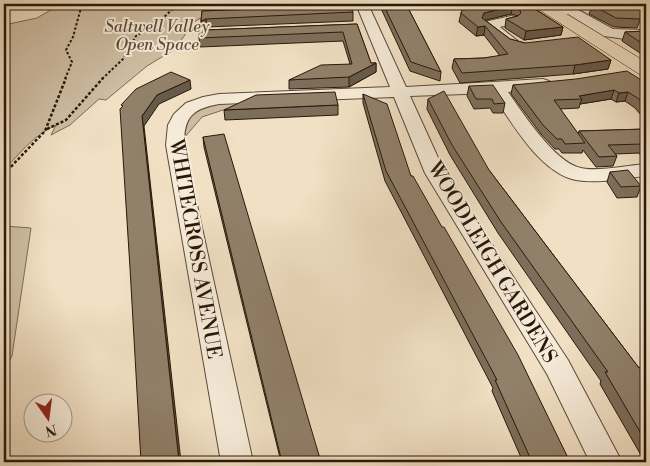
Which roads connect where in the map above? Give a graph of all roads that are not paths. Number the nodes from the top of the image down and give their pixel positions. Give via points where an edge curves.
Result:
1 (362, 4) edge
2 (546, 7) edge
3 (570, 7) edge
4 (512, 20) edge
5 (646, 34) edge
6 (594, 37) junction
7 (576, 40) edge
8 (523, 46) edge
9 (646, 70) edge
10 (618, 74) edge
11 (564, 82) edge
12 (497, 88) junction
13 (401, 91) junction
14 (646, 170) edge
15 (237, 462) edge
16 (606, 462) edge

1 - 13 street, WOODLEIGH GARDENS via 362,26
2 - 3 street
2 - 6 highway
3 - 5 street via 609,33
4 - 8 street via 488,25
6 - 7 street
6 - 9 highway
9 - 10 street
11 - 12 street, WHITECROSS AVENUE
12 - 13 street, WHITECROSS AVENUE
12 - 14 street via 548,157 578,174
13 - 15 street, WHITECROSS AVENUE via 219,99 190,108 176,122 175,145
13 - 16 street, WOODLEIGH GARDENS via 435,173 558,368

